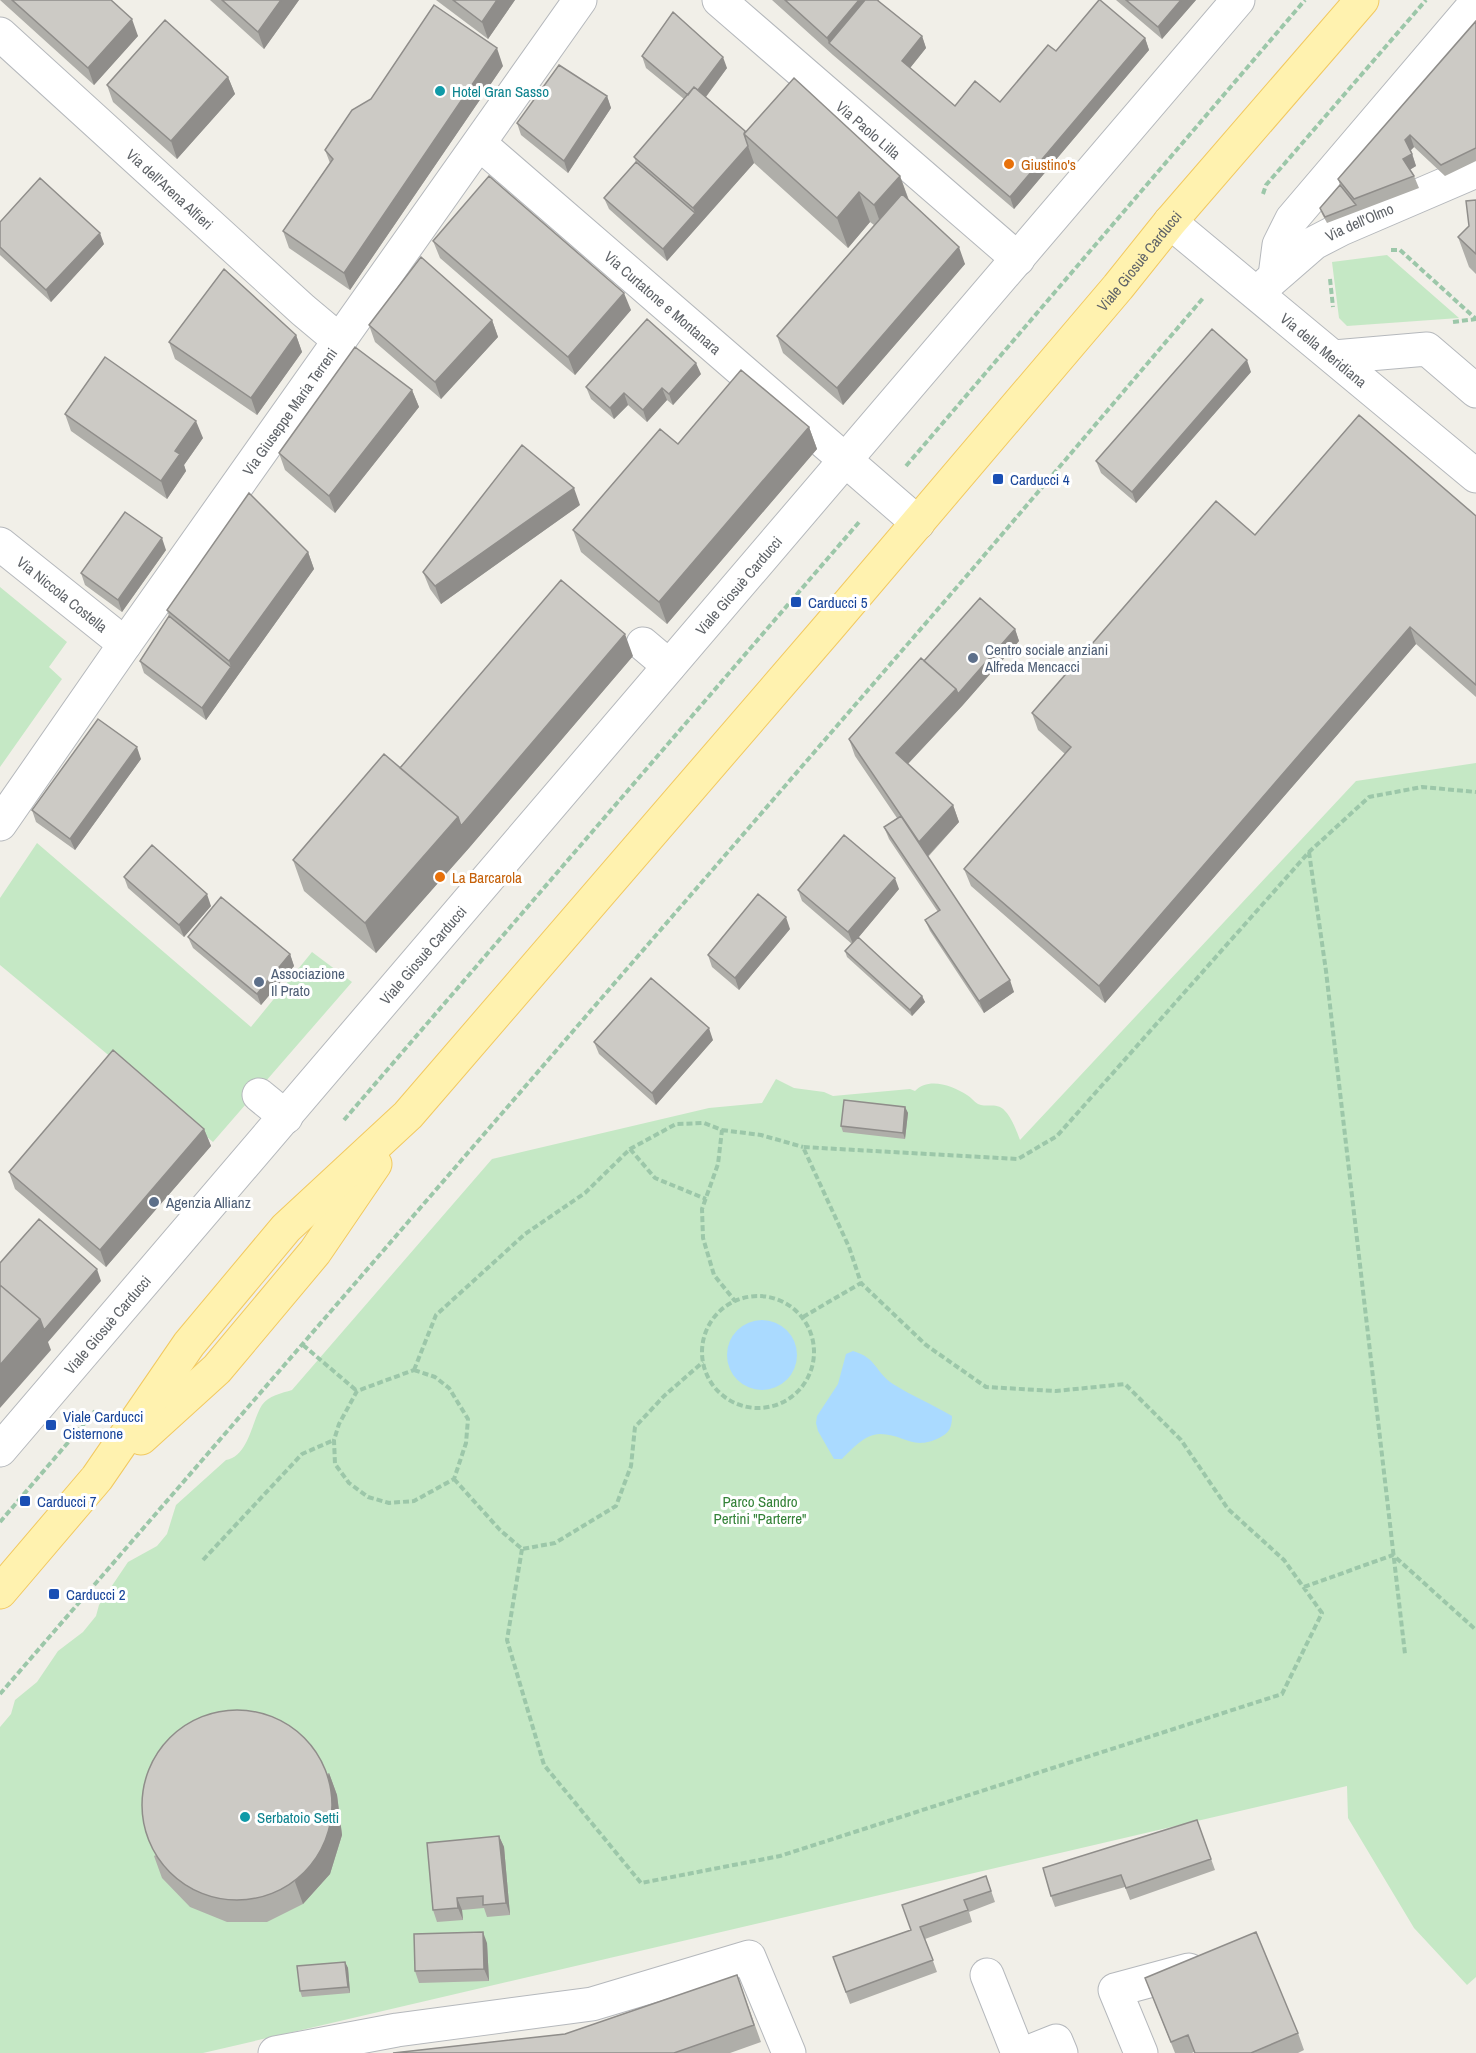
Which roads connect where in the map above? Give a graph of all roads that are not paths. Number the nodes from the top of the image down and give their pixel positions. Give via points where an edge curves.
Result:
1 (580, 0) edge
2 (719, 0) edge
3 (1238, 0) edge
4 (1362, 0) edge
5 (1476, 3) edge
6 (0, 34) edge
7 (480, 144) junction
8 (1476, 171) edge
9 (1170, 222) junction
10 (1018, 259) junction
11 (1265, 285) junction
12 (340, 341) junction
13 (1334, 357) junction
14 (1476, 391) edge
15 (845, 459) junction
16 (1476, 476) edge
17 (918, 523) junction
18 (0, 544) edge
19 (125, 644) junction
20 (643, 644) dead end
21 (669, 666) junction
22 (0, 824) edge
23 (259, 1095) dead end
24 (286, 1117) junction
25 (0, 1450) edge
26 (0, 1592) edge
27 (1220, 1960) edge
28 (987, 1976) dead end
29 (275, 2053) edge
30 (789, 2053) edge
31 (1018, 2053) edge
32 (1026, 2053) edge
33 (1061, 2053) edge
34 (1141, 2053) edge

1 - 7 street, Via Giuseppe Maria Terreni
2 - 10 street, Via Paolo Lilla
3 - 10 street, Viale Giosuè Carducci
4 - 9 main road, Viale Giosuè Carducci
5 - 11 street via 1292,219
6 - 12 street, Via dell'Arena Alfieri
7 - 12 street, Via Giuseppe Maria Terreni
7 - 15 street, Via Curtatone e Montanara
8 - 11 street, Via dell'Olmo via 1314,243
9 - 11 street, Via della Meridiana via 1226,269
9 - 17 main road, Viale Giosuè Carducci
10 - 15 street, Viale Giosuè Carducci
11 - 13 street, Via della Meridiana
12 - 19 street, Via Giuseppe Maria Terreni
13 - 14 street via 1427,349
13 - 16 street, Via della Meridiana
15 - 17 street
15 - 21 street, Viale Giosuè Carducci
17 - 26 main road, Viale Giosuè Carducci via 408,1115 286,1228 189,1344 98,1478
18 - 19 street, Via Niccola Costella
19 - 22 street, Via Giuseppe Maria Terreni
20 - 21 street
21 - 24 street, Viale Giosuè Carducci
23 - 24 street
24 - 25 street, Viale Giosuè Carducci
27 - 34 street via 1114,1990
28 - 31 street
29 - 30 street via 397,2030 592,2004 749,1957
32 - 33 street via 1056,2041

